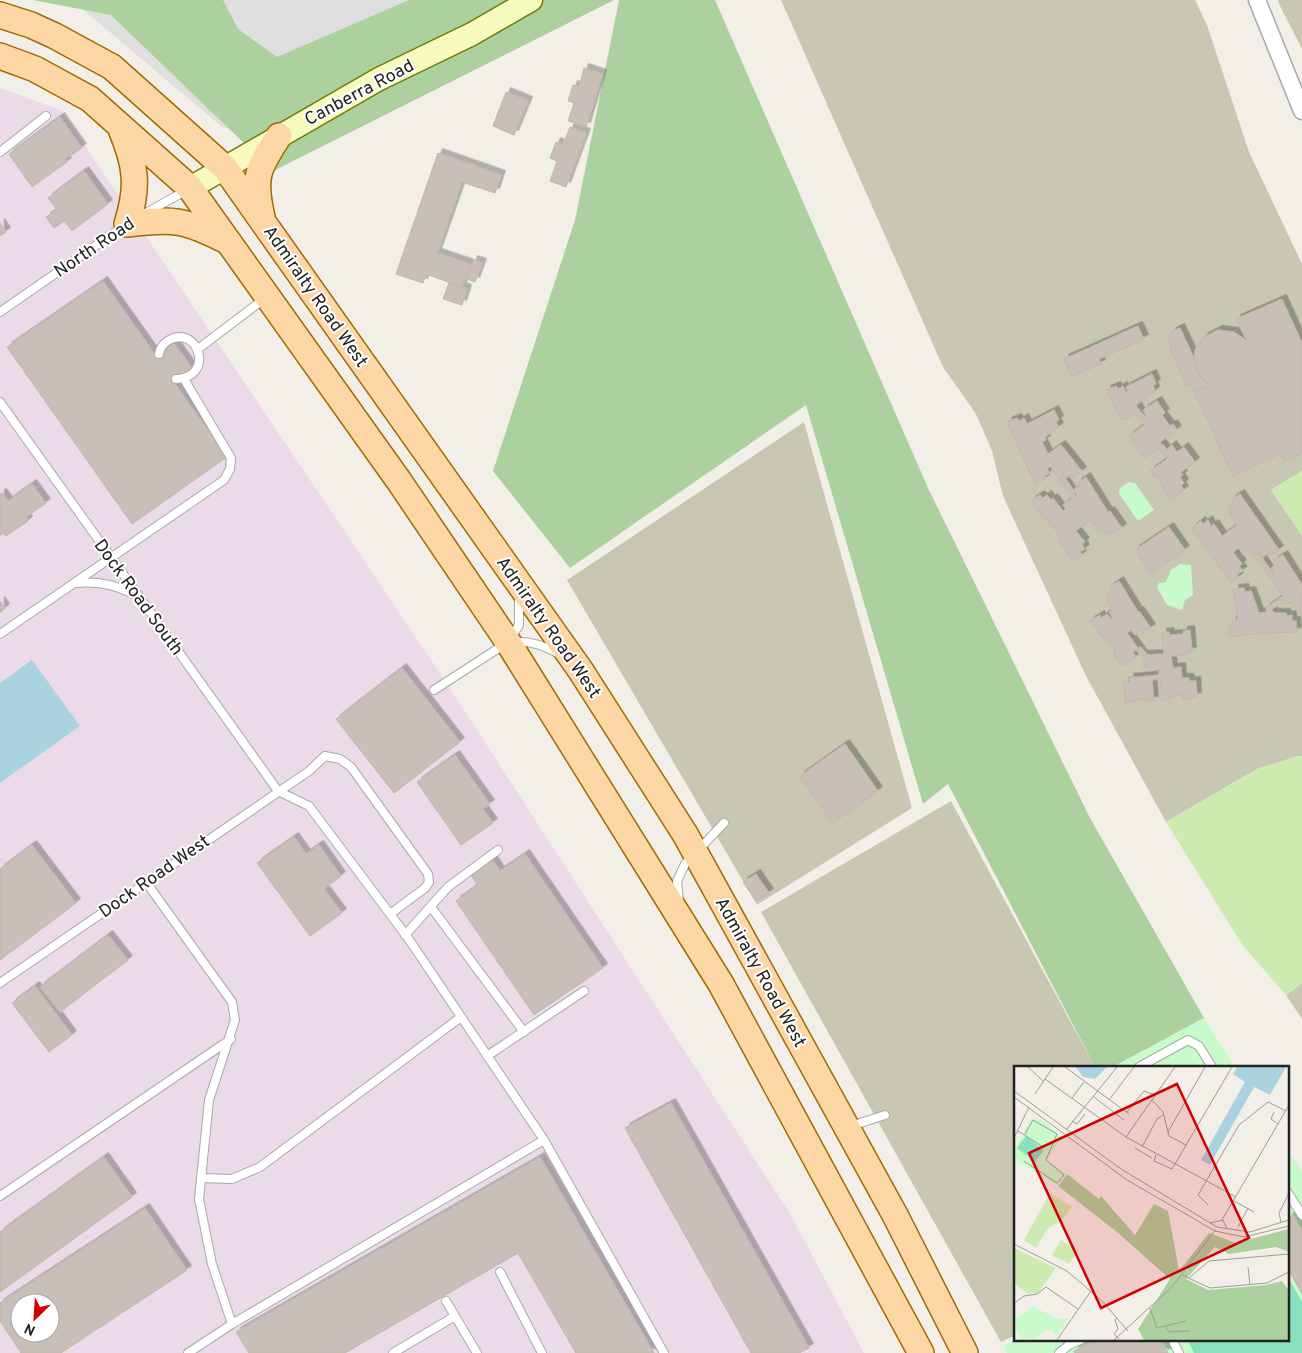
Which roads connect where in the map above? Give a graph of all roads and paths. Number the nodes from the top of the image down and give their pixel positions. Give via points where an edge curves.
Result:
1 (531, 0) edge
2 (1257, 0) edge
3 (0, 15) edge
4 (0, 56) edge
5 (1302, 112) edge
6 (46, 116) dead end
7 (119, 124) junction
8 (278, 136) junction
9 (0, 152) edge
10 (225, 168) junction
11 (190, 188) junction
12 (263, 222) junction
13 (128, 224) junction
14 (232, 244) junction
15 (268, 296) junction
16 (0, 312) edge
17 (198, 349) junction
18 (159, 354) dead end
19 (0, 402) edge
20 (399, 413) junction
21 (399, 481) junction
22 (111, 559) junction
23 (514, 576) junction
24 (75, 583) junction
25 (138, 597) junction
26 (0, 634) edge
27 (508, 642) junction
28 (581, 671) junction
29 (434, 690) dead end
30 (278, 790) junction
31 (724, 823) dead end
32 (498, 850) dead end
33 (696, 853) junction
34 (146, 882) junction
35 (431, 907) junction
36 (390, 914) junction
37 (688, 929) junction
38 (405, 935) junction
39 (0, 983) edge
40 (584, 991) dead end
41 (461, 1017) junction
42 (524, 1032) junction
43 (231, 1039) junction
44 (487, 1056) junction
45 (1141, 1066) edge
46 (1211, 1066) edge
47 (885, 1115) dead end
48 (846, 1128) junction
49 (544, 1140) junction
50 (201, 1178) junction
51 (0, 1196) edge
52 (1290, 1196) edge
53 (1302, 1215) edge
54 (500, 1272) dead end
55 (446, 1301) dead end
56 (455, 1316) junction
57 (232, 1324) junction
58 (1080, 1340) edge
59 (1172, 1340) edge
60 (198, 1350) edge
61 (964, 1352) edge
62 (188, 1353) edge
63 (393, 1353) edge
64 (477, 1353) edge
65 (542, 1353) edge
66 (664, 1353) edge
67 (921, 1353) edge
68 (1059, 1353) edge
69 (1179, 1353) edge

1 - 8 main road, Canberra Road
2 - 5 street
3 - 10 main road, Admiralty Road West via 55,36 112,68
4 - 7 main road via 35,69 90,99
6 - 9 lane
7 - 11 main road
7 - 13 main road via 134,160 134,201
8 - 10 main road, Canberra Road
8 - 12 main road via 261,163 256,182
10 - 11 main road, Canberra Road
10 - 12 main road, Admiralty Road West
11 - 13 lane, North Road
11 - 14 main road
12 - 20 main road, Admiralty Road West
13 - 14 main road via 178,220
13 - 16 lane, North Road
14 - 15 main road
15 - 17 lane
15 - 21 main road
17 - 18 lane via 183,338 173,338 165,342
17 - 22 lane via 198,367 192,375 180,379 231,458 230,469 224,480
19 - 22 lane, Dock Road South
20 - 21 main road via 414,444 416,460 411,471
20 - 23 main road, Admiralty Road West
21 - 27 main road
22 - 24 lane
22 - 25 lane, Dock Road South
23 - 27 lane via 520,608 519,625
23 - 28 main road, Admiralty Road West
24 - 25 lane via 113,584
24 - 26 lane
25 - 30 lane, Dock Road South
27 - 28 lane via 528,641 544,646
27 - 29 lane
27 - 37 main road
28 - 33 main road, Admiralty Road West
30 - 34 lane, Dock Road West
30 - 36 lane via 309,806
30 - 36 lane, Dock Road West via 309,771 325,756 340,759 351,767 428,874 429,882 425,888
31 - 33 lane
32 - 35 lane via 448,887
33 - 37 lane via 685,864 677,881 679,901
33 - 48 main road, Admiralty Road West
34 - 39 lane, Dock Road West
34 - 43 lane via 232,1002 235,1020
35 - 38 lane
35 - 42 lane
36 - 38 lane
37 - 67 main road
38 - 41 lane
40 - 42 lane
41 - 44 lane
41 - 50 lane via 260,1167 232,1179
42 - 44 lane
43 - 50 lane via 209,1100
43 - 51 lane
44 - 49 lane
45 - 46 lane via 1188,1040 1199,1046
47 - 48 lane
48 - 61 main road, Admiralty Road West via 895,1215
49 - 57 lane
49 - 66 lane
50 - 57 lane via 199,1199 212,1264
52 - 53 lane
54 - 65 lane
55 - 56 lane
56 - 63 lane
56 - 64 lane
57 - 60 lane
58 - 68 lane
59 - 69 lane
60 - 62 lane

